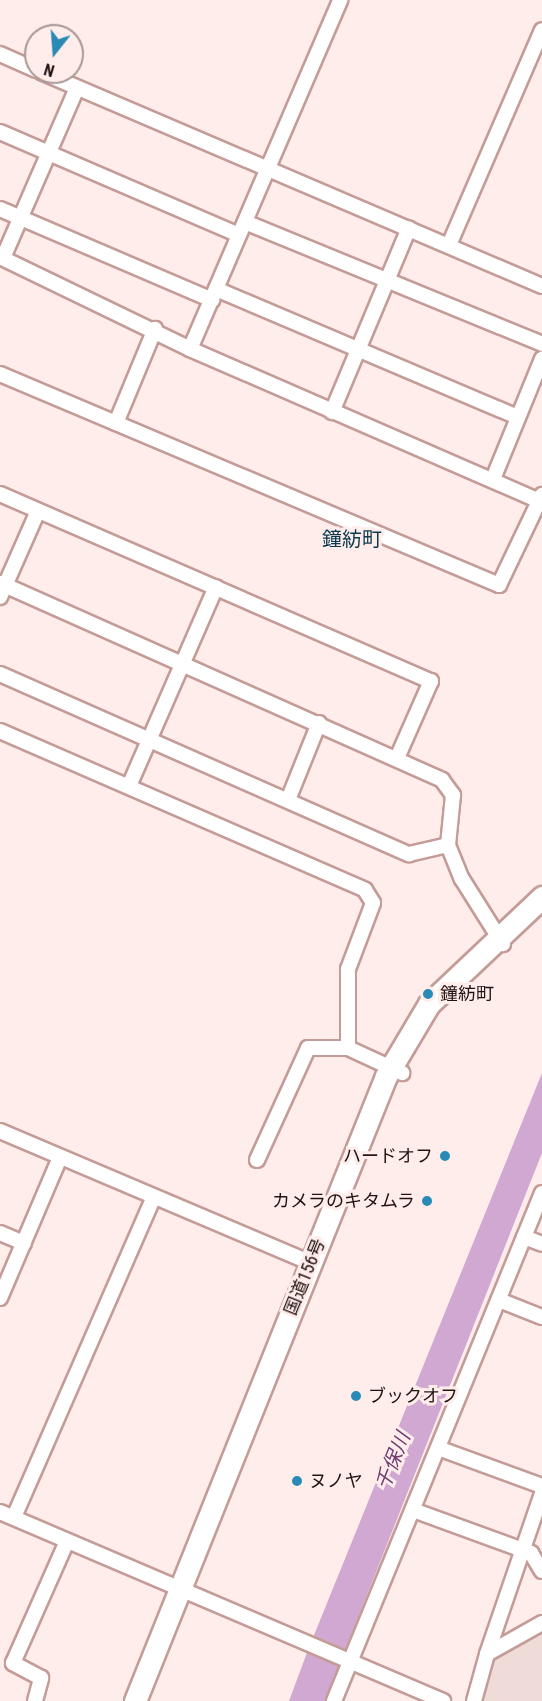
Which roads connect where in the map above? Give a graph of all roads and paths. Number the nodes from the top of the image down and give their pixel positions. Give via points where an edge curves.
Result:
1 (340, 0) edge
2 (542, 30) edge
3 (0, 54) edge
4 (24, 65) edge
5 (68, 84) edge
6 (77, 88) junction
7 (0, 132) edge
8 (48, 153) junction
9 (267, 168) junction
10 (0, 209) edge
11 (21, 217) junction
12 (245, 222) junction
13 (409, 228) junction
14 (239, 235) junction
15 (449, 246) junction
16 (1, 258) edge
17 (387, 281) junction
18 (542, 286) edge
19 (214, 295) junction
20 (155, 329) junction
21 (542, 344) edge
22 (359, 348) junction
23 (190, 349) junction
24 (542, 359) edge
25 (0, 374) edge
26 (332, 412) junction
27 (519, 417) junction
28 (117, 423) junction
29 (493, 479) junction
30 (0, 494) edge
31 (541, 498) edge
32 (38, 511) junction
33 (216, 587) junction
34 (2, 588) edge
35 (181, 662) junction
36 (0, 674) edge
37 (319, 723) junction
38 (0, 731) edge
39 (148, 739) junction
40 (397, 758) junction
41 (129, 786) junction
42 (288, 800) junction
43 (448, 845) junction
44 (542, 897) edge
45 (542, 912) edge
46 (501, 939) junction
47 (348, 1048) junction
48 (396, 1070) junction
49 (0, 1131) edge
50 (60, 1157) junction
51 (257, 1160) dead end
52 (542, 1193) edge
53 (154, 1197) junction
54 (0, 1233) edge
55 (524, 1237) junction
56 (24, 1243) junction
57 (542, 1244) edge
58 (311, 1263) junction
59 (0, 1298) edge
60 (499, 1300) junction
61 (542, 1317) edge
62 (438, 1448) junction
63 (542, 1486) edge
64 (542, 1493) edge
65 (413, 1510) junction
66 (0, 1512) edge
67 (14, 1518) junction
68 (67, 1541) junction
69 (522, 1549) junction
70 (542, 1571) edge
71 (186, 1590) junction
72 (542, 1623) edge
73 (487, 1654) junction
74 (0, 1658) edge
75 (346, 1663) junction
76 (13, 1664) junction
77 (35, 1701) edge
78 (135, 1701) edge
79 (148, 1701) edge
80 (334, 1701) edge
81 (443, 1701) edge
82 (474, 1701) edge

1 - 9 street
2 - 15 street
3 - 4 street
5 - 6 street
6 - 8 street
6 - 9 street
7 - 8 street
8 - 11 street
8 - 14 street
9 - 12 street
9 - 13 street
10 - 11 street
11 - 16 street
11 - 19 street
12 - 14 street
12 - 17 street
13 - 15 street
13 - 17 street
14 - 19 street
15 - 18 street
16 - 20 street
17 - 21 street
17 - 22 street
19 - 22 street
19 - 23 street
20 - 23 street
20 - 28 street
22 - 26 street
22 - 27 street
23 - 26 street
24 - 27 street
25 - 28 street
26 - 29 street
27 - 29 street
28 - 31 street via 499,585
29 - 31 street
30 - 32 street
32 - 33 street
32 - 34 street
33 - 35 street
33 - 40 street via 431,681
34 - 35 street
35 - 37 street
35 - 39 street
36 - 39 street
37 - 40 street
37 - 42 street
38 - 41 street
39 - 41 street
39 - 42 street
40 - 43 street via 442,780 453,795
41 - 47 street via 365,890 373,903 348,969
42 - 43 street via 409,854
43 - 46 street via 462,879
44 - 46 highway, 国道156号
45 - 46 highway, 国道156号
46 - 48 highway, 国道156号 via 429,1004
47 - 48 street
47 - 51 street via 308,1048
48 - 58 highway, 国道156号
48 - 71 highway, 国道156号
49 - 50 street
50 - 53 street
50 - 56 street
52 - 55 street
53 - 58 street
53 - 67 street
54 - 56 street
55 - 57 street
55 - 60 street
56 - 59 street
58 - 71 highway, 国道156号
60 - 61 street
60 - 62 street
62 - 63 street
62 - 65 street
64 - 69 street
65 - 69 street
65 - 75 street
66 - 67 street
67 - 68 street
68 - 71 street
68 - 76 street
69 - 70 street via 531,1553
69 - 73 street
71 - 75 street
71 - 78 highway, 国道156号
71 - 79 highway, 国道156号
72 - 73 street
73 - 82 street
74 - 76 street
75 - 80 street
75 - 81 street
76 - 77 street via 41,1678

